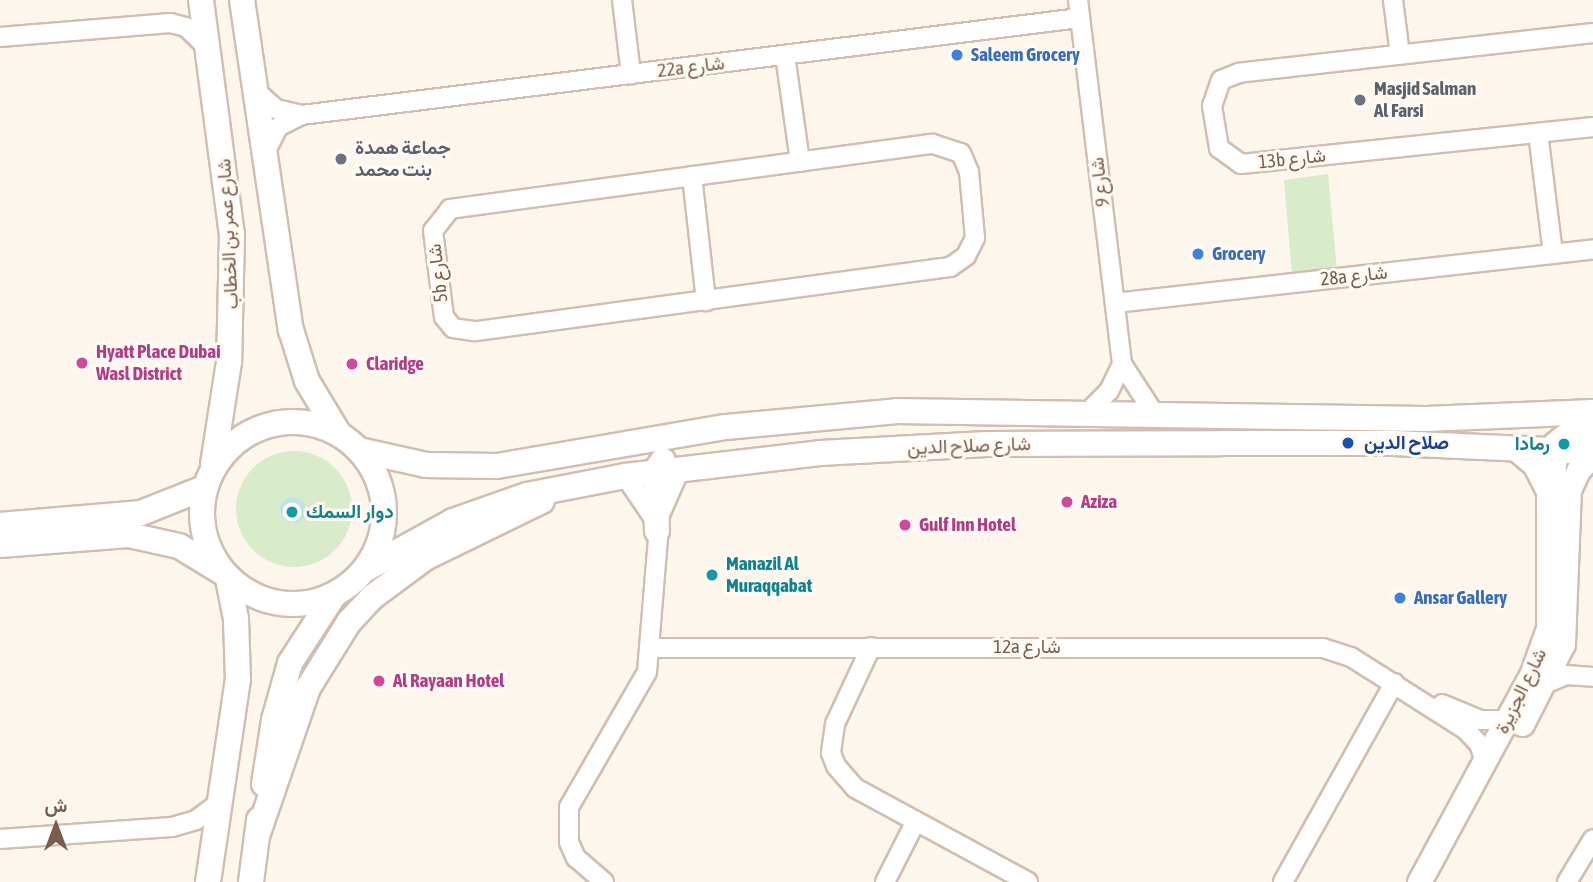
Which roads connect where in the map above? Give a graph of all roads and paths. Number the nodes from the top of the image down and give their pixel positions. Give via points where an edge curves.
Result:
1 (201, 0) edge
2 (242, 0) edge
3 (622, 0) edge
4 (1393, 0) edge
5 (1079, 9) edge
6 (1593, 33) edge
7 (0, 37) edge
8 (209, 49) junction
9 (785, 55) junction
10 (1400, 55) junction
11 (631, 74) junction
12 (257, 92) junction
13 (302, 116) junction
14 (1593, 127) edge
15 (1538, 133) junction
16 (266, 151) junction
17 (800, 162) junction
18 (692, 176) junction
19 (1593, 250) edge
20 (1553, 254) junction
21 (706, 300) junction
22 (1115, 303) junction
23 (1122, 364) junction
24 (1089, 411) junction
25 (1593, 412) edge
26 (1154, 413) junction
27 (812, 417) junction
28 (1593, 432) edge
29 (339, 434) junction
30 (359, 450) junction
31 (1517, 450) junction
32 (1553, 452) junction
33 (1593, 454) edge
34 (680, 469) junction
35 (655, 472) junction
36 (625, 476) junction
37 (208, 478) junction
38 (565, 486) junction
39 (1550, 508) junction
40 (0, 525) edge
41 (657, 531) junction
42 (0, 545) edge
43 (366, 569) junction
44 (225, 575) junction
45 (334, 595) junction
46 (871, 647) junction
47 (651, 648) junction
48 (1593, 677) edge
49 (1394, 682) junction
50 (1545, 684) junction
51 (1508, 720) junction
52 (1485, 761) junction
53 (217, 804) junction
54 (916, 821) junction
55 (257, 836) junction
56 (0, 839) edge
57 (1593, 839) edge
58 (1424, 881) edge
59 (208, 882) edge
60 (251, 882) edge
61 (604, 882) edge
62 (885, 882) edge
63 (1028, 882) edge
64 (1283, 882) edge
65 (1567, 882) edge

1 - 8 main road, شارع عمر بن الخطاب
2 - 12 main road
3 - 11 street
4 - 10 street
5 - 9 street, 22a شارع
5 - 22 street, شارع 9
6 - 10 street, 13b شارع
7 - 8 street via 170,23 186,27
8 - 37 main road, شارع عمر بن الخطاب via 229,191 233,277 229,362
9 - 11 street, 22a شارع
9 - 17 street
10 - 15 street, 13b شارع via 1230,75 1212,96 1219,148 1231,161 1250,163
11 - 13 street, 22a شارع
12 - 13 street, 22a شارع via 276,109
12 - 16 main road
13 - 16 street, 22a شارع via 278,127
14 - 15 street, 13b شارع
15 - 20 street
16 - 29 main road via 290,330 307,381
17 - 18 street, 5b شارع
17 - 21 street, 5b شارع via 933,144 953,147 969,172 976,228 972,248 958,263 941,269
18 - 21 street
18 - 21 street, 5b شارع via 450,209 436,222 433,241 444,317 460,331
19 - 20 street, 28a شارع
20 - 22 street, 28a شارع
22 - 23 street, شارع 9
23 - 24 street via 1110,391
23 - 26 street, شارع 9
24 - 26 main road, شارع صلاح الدين
24 - 27 main road, شارع صلاح الدين via 935,410
25 - 26 main road, شارع صلاح الدين via 1426,419
27 - 30 main road, شارع صلاح الدين via 669,435 497,466 426,466
27 - 35 main road via 788,432 674,452
28 - 32 main road via 1570,433
29 - 30 main road
29 - 37 main road via 312,423 283,422 255,429 231,445
30 - 43 main road via 372,467 385,509 383,530
31 - 32 main road, شارع صلاح الدين
31 - 34 main road, شارع صلاح الدين via 1392,443 987,444 820,453
31 - 39 street, شارع الجزيرة via 1542,474
32 - 33 main road, شارع صلاح الدين
32 - 39 main road
33 - 50 street, شارع الجزيرة via 1569,490 1566,622 1563,644
34 - 35 main road, شارع صلاح الدين
34 - 41 street via 664,499
35 - 36 main road, شارع صلاح الدين
35 - 41 main road
36 - 38 main road, شارع صلاح الدين
36 - 41 street via 646,501
37 - 40 main road via 141,513
37 - 44 main road via 202,525
38 - 43 main road, شارع صلاح الدين via 453,521
38 - 55 main road via 512,518 425,558 371,598 349,622 308,688
39 - 51 street, شارع الجزيرة via 1548,628 1539,659
41 - 47 street
42 - 44 main road via 130,535 179,546
43 - 45 main road
44 - 45 main road via 246,592 290,604
44 - 53 main road via 236,619 237,680
45 - 55 main road via 303,637 280,691
46 - 47 street, 12a شارع
46 - 49 street, 12a شارع via 1308,647 1351,657
46 - 54 street via 835,724 831,753 855,788
47 - 61 street via 647,672 569,807 569,842 576,858
48 - 50 street via 1566,675
49 - 51 street, 12a شارع via 1480,720
49 - 52 street, 12a شارع via 1466,730 1479,744
49 - 64 street
50 - 58 street, شارع الجزيرة
51 - 52 street, شارع الجزيرة
52 - 58 street, شارع الجزيرة
53 - 56 street via 196,820 172,827
53 - 59 main road
54 - 62 street
54 - 63 street
55 - 60 main road
57 - 65 street

